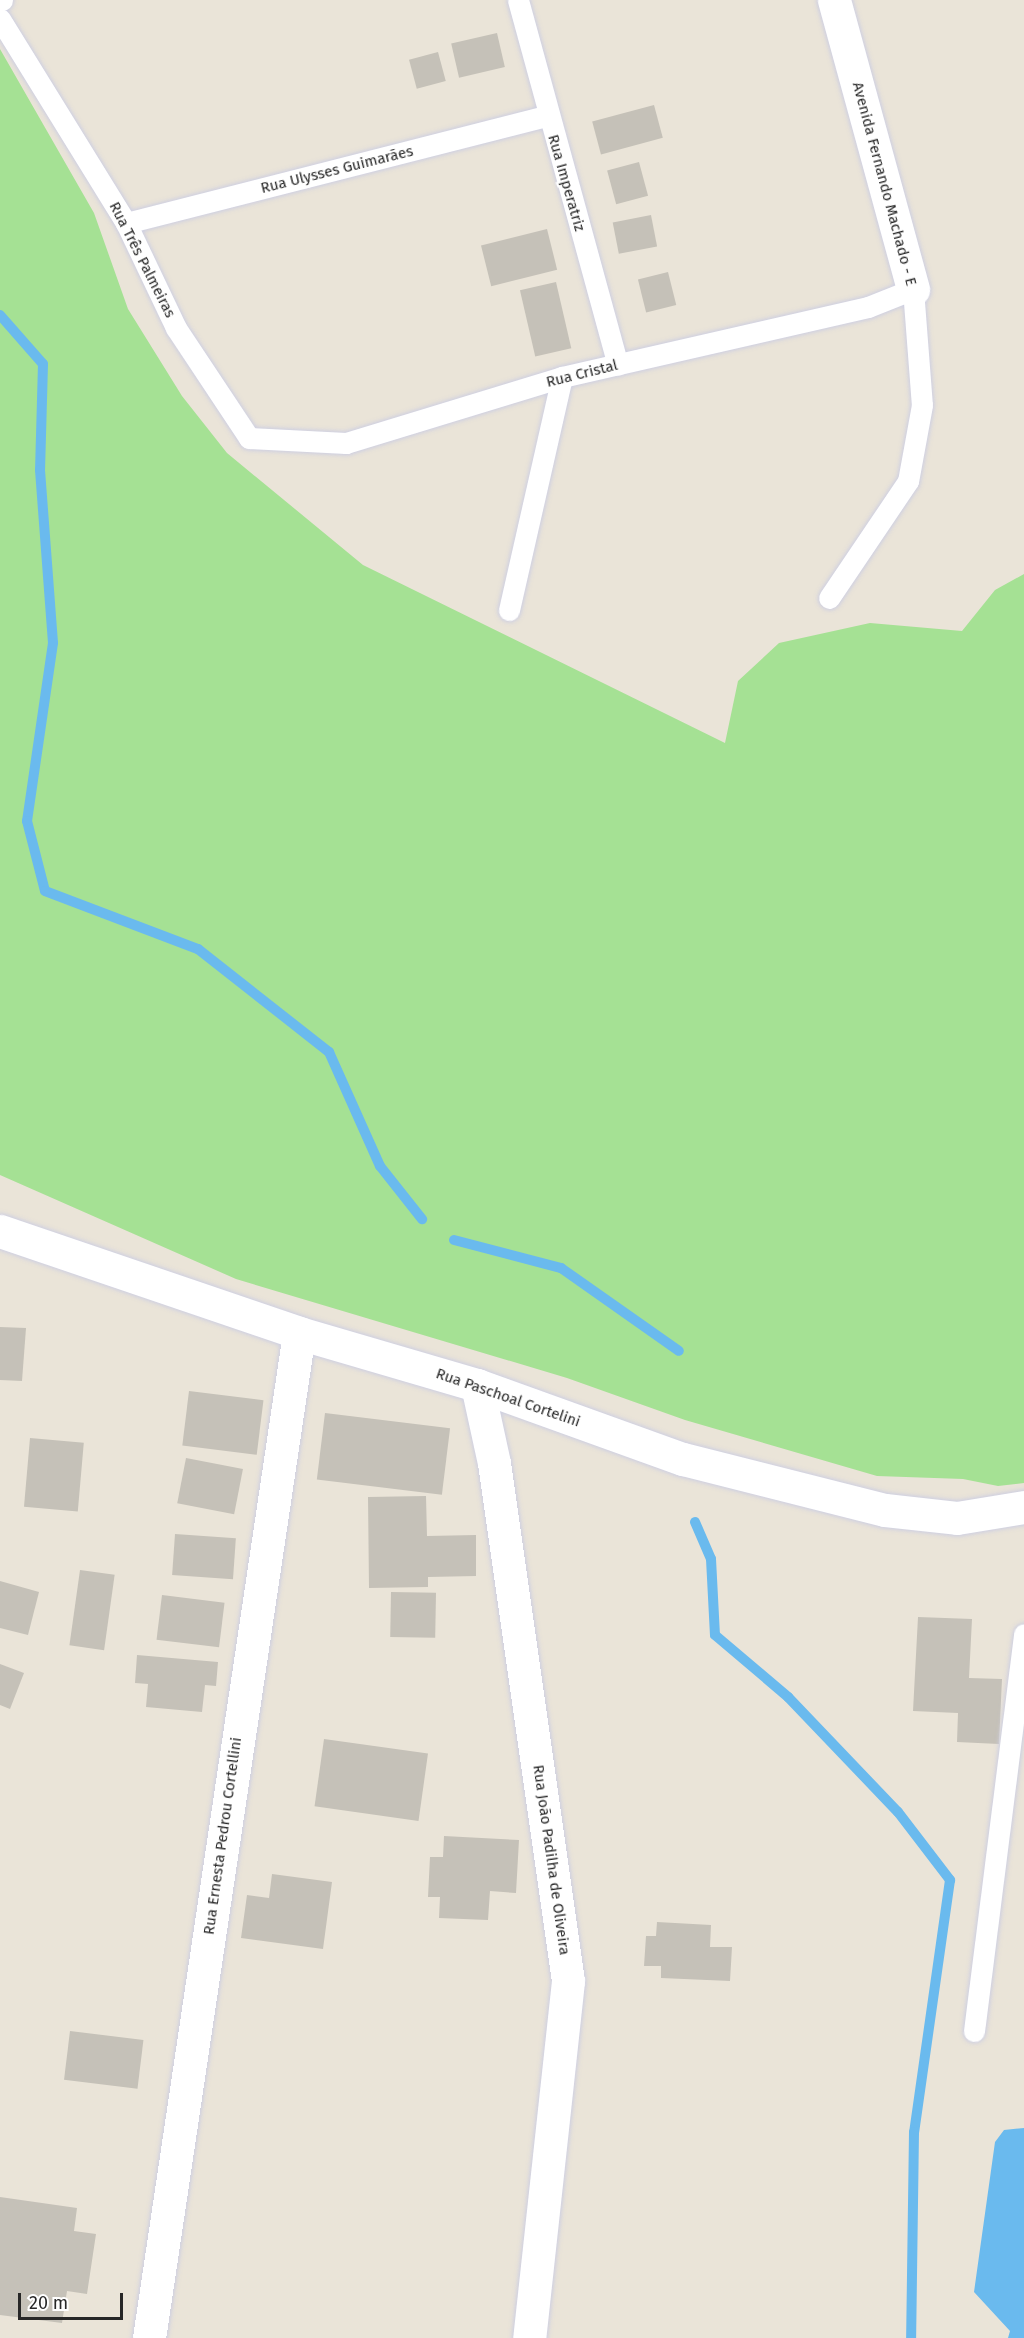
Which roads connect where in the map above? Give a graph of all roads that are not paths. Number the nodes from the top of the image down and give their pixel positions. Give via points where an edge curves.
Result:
1 (518, 0) edge
2 (834, 0) edge
3 (0, 19) edge
4 (547, 116) junction
5 (126, 223) junction
6 (914, 289) junction
7 (618, 365) junction
8 (562, 377) junction
9 (249, 438) joint
10 (829, 598) dead end
11 (509, 610) dead end
12 (0, 1231) edge
13 (298, 1333) junction
14 (477, 1385) junction
15 (1024, 1507) edge
16 (1024, 1634) edge
17 (974, 2031) dead end
18 (149, 2338) edge
19 (529, 2338) edge

1 - 4 lane, Rua Imperatriz
2 - 6 street, Avenida Fernando Machado - E
3 - 5 lane, Rua Três Palmeiras
4 - 5 lane, Rua Ulysses Guimarães
4 - 7 lane, Rua Imperatriz
5 - 9 lane, Rua Três Palmeiras via 176,328
6 - 7 lane, Rua Cristal via 868,306
6 - 10 lane, Avenida Fernando Machado - E via 922,405 908,481
7 - 8 lane, Rua Cristal
8 - 9 lane, Rua Cristal via 346,443
8 - 11 lane
12 - 13 street, Rua Paschoal Cortelini
13 - 14 street, Rua Paschoal Cortelini
13 - 18 street, Rua Ernesta Pedrou Cortellini
14 - 15 street, Rua Paschoal Cortelini via 684,1459 885,1510 957,1518
14 - 19 street, Rua João Padilha de Oliveira via 494,1463 568,1981
16 - 17 lane

